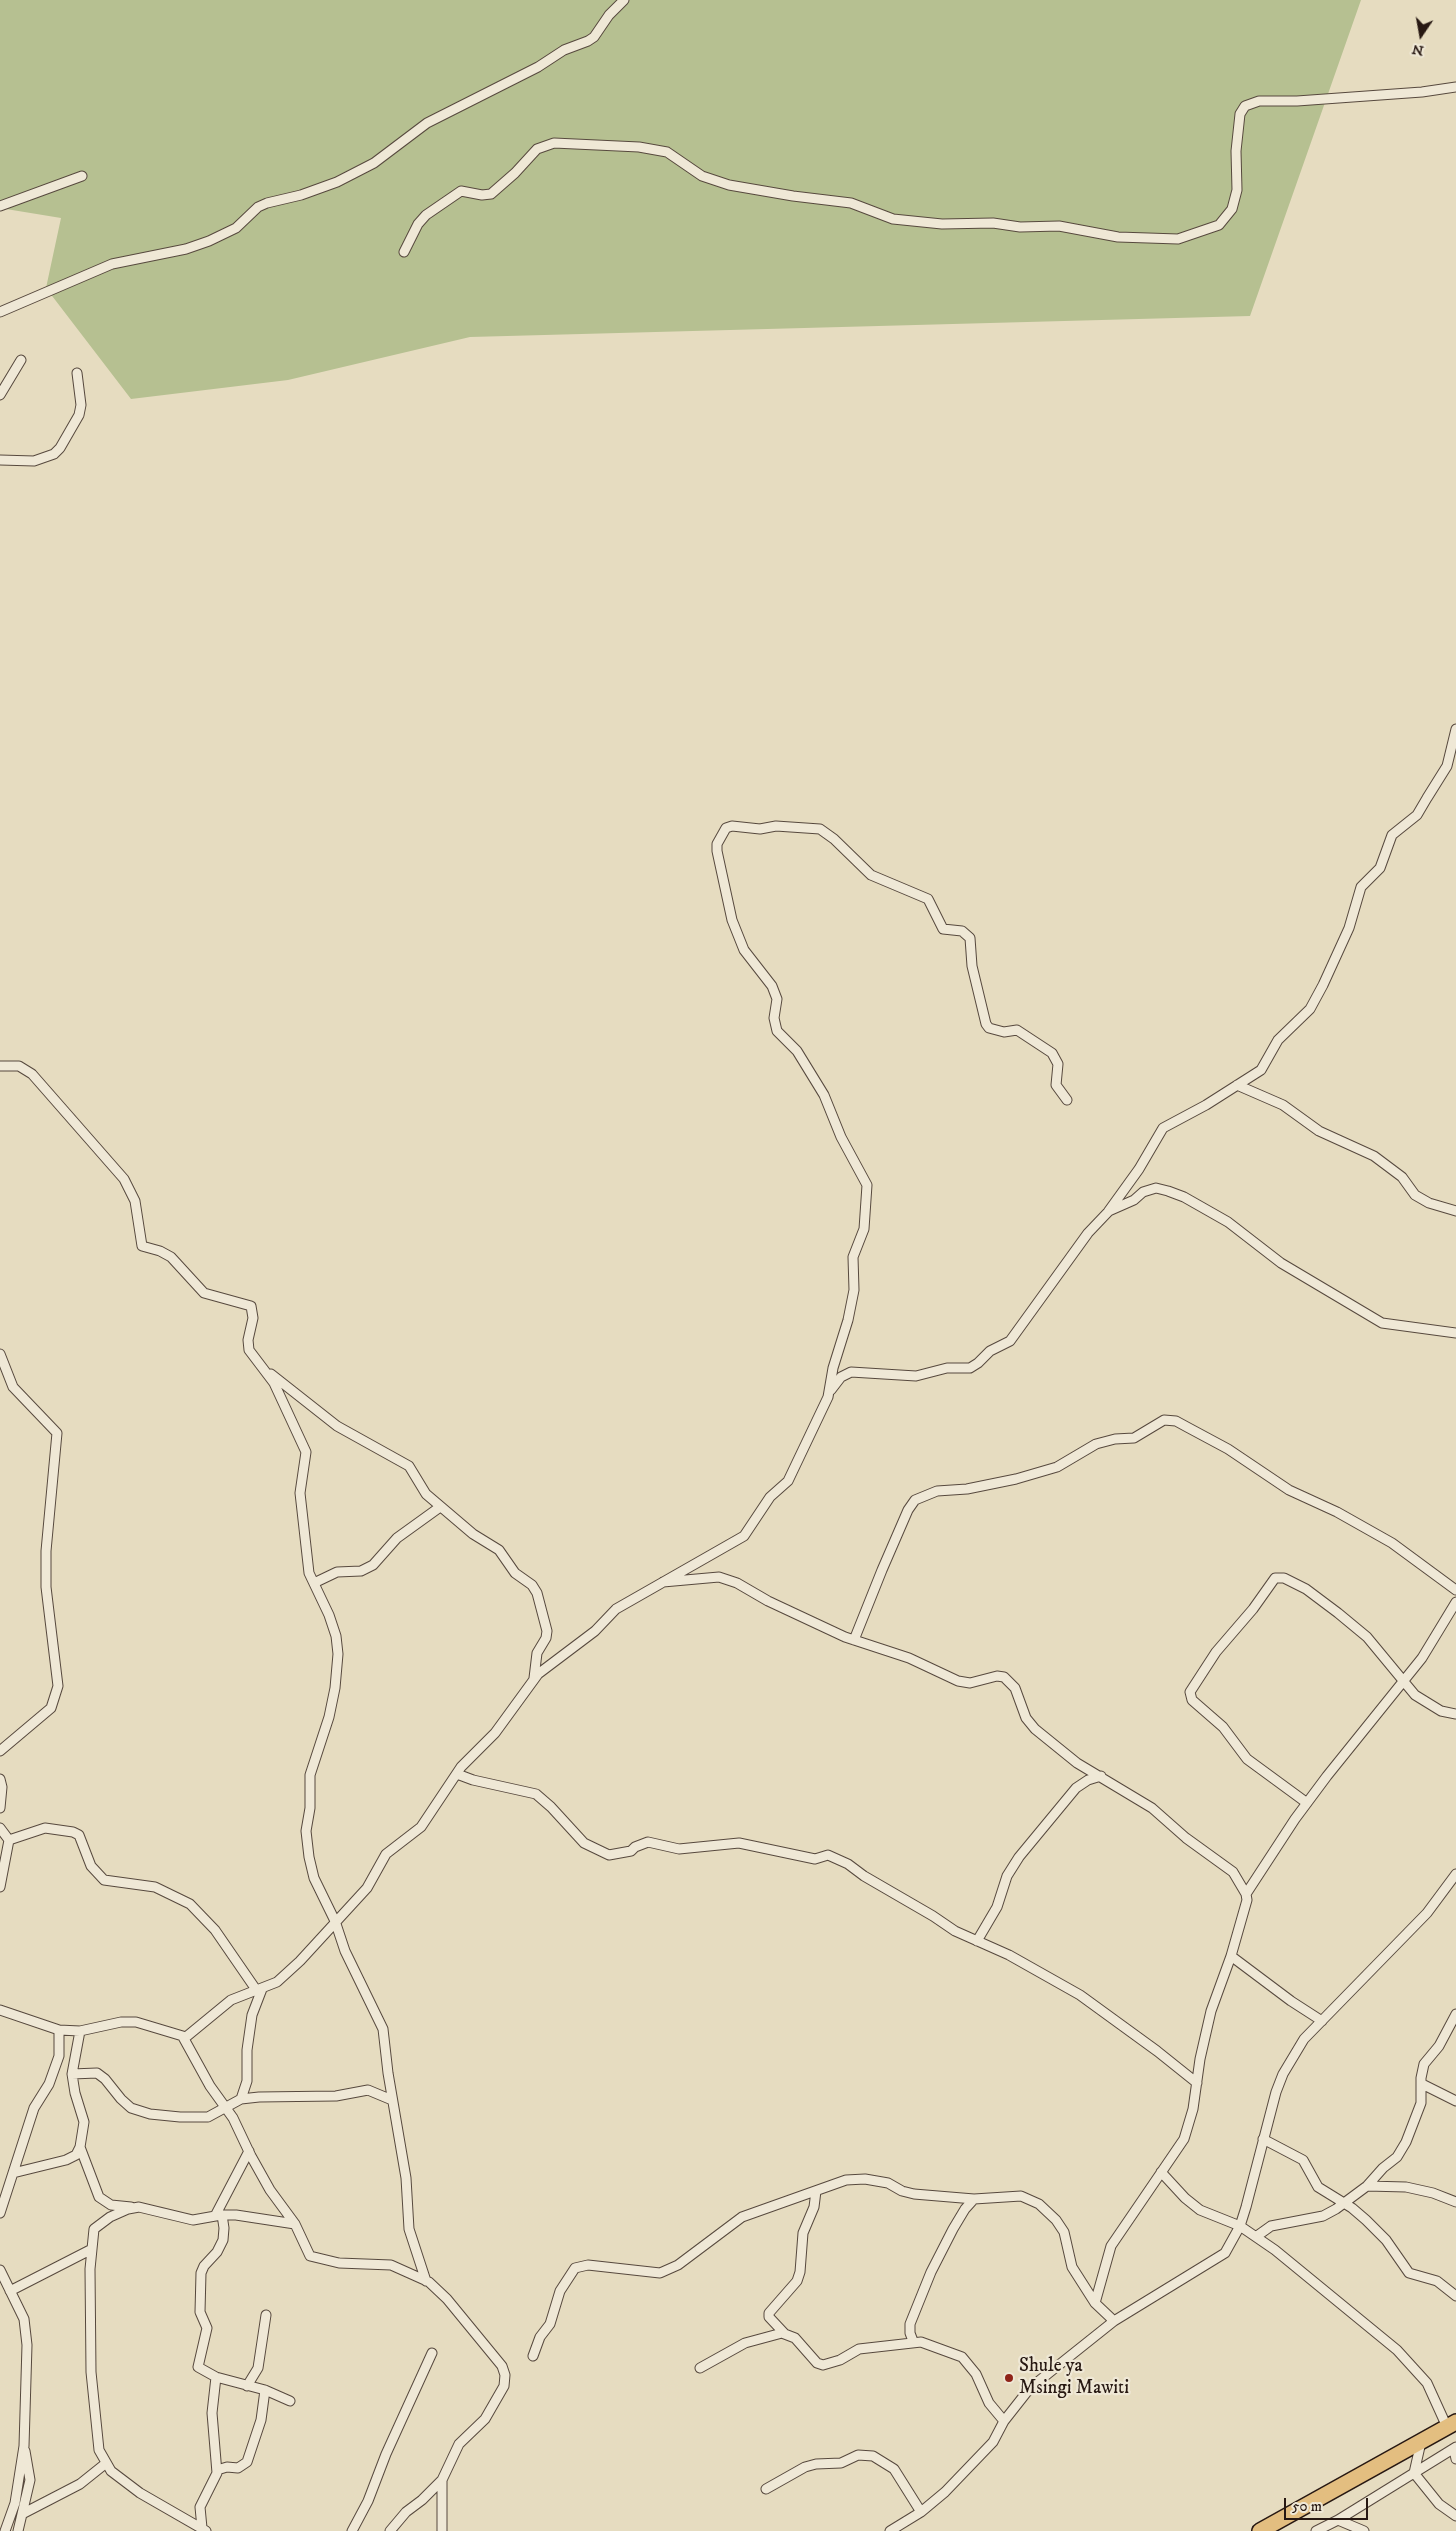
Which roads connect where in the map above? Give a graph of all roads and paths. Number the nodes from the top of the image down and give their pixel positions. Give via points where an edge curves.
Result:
1 (624, 0) edge
2 (1456, 87) edge
3 (82, 176) dead end
4 (0, 206) edge
5 (404, 252) dead end
6 (0, 312) edge
7 (21, 360) dead end
8 (77, 373) dead end
9 (0, 395) edge
10 (0, 460) edge
11 (1456, 729) edge
12 (0, 1066) edge
13 (1237, 1085) junction
14 (1067, 1100) dead end
15 (1456, 1211) edge
16 (1108, 1212) junction
17 (1456, 1333) edge
18 (0, 1354) edge
19 (264, 1370) junction
20 (829, 1392) junction
21 (440, 1507) junction
22 (662, 1582) junction
23 (314, 1583) junction
24 (1456, 1590) edge
25 (1456, 1602) edge
26 (854, 1640) junction
27 (534, 1678) junction
28 (1404, 1682) junction
29 (1456, 1714) edge
30 (0, 1750) edge
31 (457, 1774) junction
32 (1102, 1776) junction
33 (0, 1779) edge
34 (1307, 1803) junction
35 (0, 1808) edge
36 (0, 1828) edge
37 (9, 1840) junction
38 (1456, 1874) edge
39 (0, 1887) edge
40 (1246, 1894) junction
41 (335, 1921) junction
42 (977, 1941) junction
43 (1231, 1956) junction
44 (260, 1990) junction
45 (1, 2012) edge
46 (1456, 2014) edge
47 (1322, 2021) junction
48 (59, 2030) junction
49 (80, 2032) junction
50 (183, 2037) junction
51 (72, 2074) junction
52 (1197, 2083) junction
53 (1422, 2084) junction
54 (241, 2099) junction
55 (392, 2100) junction
56 (1456, 2101) edge
57 (226, 2108) junction
58 (1263, 2138) junction
59 (80, 2147) junction
60 (249, 2151) junction
61 (1161, 2172) junction
62 (13, 2173) junction
63 (1367, 2186) junction
64 (816, 2191) junction
65 (974, 2199) junction
66 (1456, 2202) edge
67 (1344, 2203) junction
68 (134, 2208) junction
69 (0, 2213) edge
70 (219, 2216) junction
71 (295, 2224) junction
72 (1240, 2226) junction
73 (1257, 2236) junction
74 (92, 2249) junction
75 (0, 2270) edge
76 (426, 2280) junction
77 (10, 2291) junction
78 (1456, 2296) edge
79 (1095, 2303) junction
80 (266, 2315) dead end
81 (1114, 2321) junction
82 (784, 2333) junction
83 (913, 2342) junction
84 (432, 2353) dead end
85 (533, 2356) dead end
86 (700, 2368) dead end
87 (216, 2376) junction
88 (247, 2386) junction
89 (265, 2390) junction
90 (290, 2401) dead end
91 (1004, 2421) junction
92 (1451, 2424) edge
93 (1421, 2442) junction
94 (24, 2446) junction
95 (1455, 2448) edge
96 (1456, 2459) edge
97 (105, 2464) junction
98 (217, 2470) junction
99 (1414, 2473) junction
100 (442, 2480) junction
101 (766, 2489) dead end
102 (24, 2512) junction
103 (921, 2512) junction
104 (1456, 2516) edge
105 (0, 2519) edge
106 (1338, 2520) junction
107 (7, 2528) edge
108 (204, 2530) edge
109 (18, 2531) edge
110 (352, 2531) edge
111 (390, 2531) edge
112 (442, 2531) edge
113 (890, 2531) edge
114 (1260, 2531) edge
115 (1316, 2531) edge
116 (1364, 2531) edge

1 - 6 street via 588,41 564,50 538,67 427,124 374,163 337,182 258,207 236,228 209,241 112,264
2 - 5 street via 1297,101 1259,101 1245,106 1240,114 1236,151 1237,190 1232,209 1220,225 1178,239 1118,237 1059,226 942,224 893,219 851,202 729,185 702,176 667,152 639,147 554,143 537,149 491,194 461,191 426,215
3 - 4 street
7 - 9 street
8 - 10 street via 79,415 60,448 54,454 34,461
11 - 13 street via 1447,766 1428,798 1417,815 1392,835 1380,868 1361,887 1349,928 1315,1000 1278,1040 1261,1070
12 - 19 street via 19,1066 32,1074 124,1179 135,1201 142,1246 172,1257 204,1293 251,1306 253,1318 248,1345
13 - 15 street via 1283,1105 1319,1131 1374,1156 1390,1166 1415,1195 1429,1204
13 - 16 street via 1163,1128
14 - 20 street via 1056,1085 1058,1064 1052,1053 1017,1030 1004,1032 986,1024 972,966 970,938 962,931 943,929 928,899 871,875 820,829 732,826 724,830 717,850 732,920 744,950 772,986 777,999 774,1018 777,1031 797,1051 824,1095 841,1137 867,1185 864,1229 853,1257 854,1290 835,1357
16 - 17 street via 1143,1192 1156,1188 1168,1190 1228,1222 1281,1263 1382,1323
16 - 20 street via 1088,1233 1010,1341 990,1351 978,1363 970,1368 947,1368 916,1376 851,1372 841,1377
18 - 30 street via 13,1387 57,1433 48,1509 46,1587 58,1686 52,1708
19 - 21 street via 337,1426 409,1466 426,1494
19 - 23 street via 274,1383 306,1452 300,1493 309,1572
20 - 22 street via 788,1481 770,1497 744,1536
21 - 23 street via 398,1538 373,1565 361,1571 337,1572
21 - 27 street via 499,1550 515,1573 537,1592 547,1631 537,1652
22 - 26 street via 719,1577
22 - 27 street via 616,1609 595,1631
23 - 41 street via 336,1636 338,1660 329,1717 311,1770 306,1831 314,1878
24 - 26 street via 1392,1543 1289,1490 1187,1426 1164,1420 1134,1438 1096,1444 1057,1467 975,1488 937,1491 915,1500
25 - 28 street
26 - 32 street via 909,1658 967,1683 1004,1677 1015,1688 1030,1725 1077,1763
27 - 31 street via 495,1732
28 - 29 street via 1429,1704
28 - 34 street
28 - 34 street via 1367,1637 1338,1613 1306,1589 1284,1578 1275,1578 1271,1582 1253,1609 1216,1652 1190,1692 1192,1700 1223,1727 1247,1759
31 - 41 street via 421,1827 386,1854 367,1888
31 - 42 street via 536,1794 584,1843 609,1855 631,1851 645,1842 679,1849 739,1843 814,1859 828,1855
32 - 40 street via 1148,1805 1233,1872
32 - 42 street via 1076,1788 1019,1857 1007,1876 997,1907
33 - 35 street
34 - 40 street
36 - 37 street
37 - 39 street
37 - 44 street via 45,1828 79,1835 88,1861 104,1880 154,1887 178,1897 199,1912
38 - 47 street via 1427,1913
40 - 43 street via 1246,1907
41 - 44 street via 293,1968 277,1982
41 - 55 street via 345,1951 383,2029
42 - 52 street via 1080,1995
43 - 47 street
43 - 52 street via 1212,2011
44 - 50 street via 231,2000 192,2034
44 - 54 street via 252,2015 247,2081
45 - 48 street
46 - 53 street via 1424,2064
47 - 58 street via 1304,2040 1283,2074
48 - 49 street
48 - 62 street via 59,2056 49,2084 34,2108
49 - 50 street via 121,2022 136,2022
49 - 51 street
50 - 57 street
51 - 57 street via 99,2074 131,2108 150,2114 206,2117
51 - 59 street via 84,2122
52 - 61 street via 1184,2139
53 - 56 street
53 - 63 street via 1421,2103 1406,2142 1397,2157
54 - 55 street via 336,2096 368,2090
54 - 57 street
55 - 76 street via 406,2178 409,2229
57 - 60 street
58 - 67 street via 1303,2160 1322,2191
58 - 72 street
59 - 62 street via 76,2155 66,2160
59 - 68 street via 101,2200 111,2205
60 - 70 street
60 - 71 street via 270,2190
61 - 72 street via 1200,2210
61 - 79 street via 1110,2246
62 - 69 street
63 - 66 street via 1406,2188
63 - 67 street
64 - 65 street via 846,2180 865,2179 914,2194
64 - 82 street via 814,2207 803,2233 797,2281 769,2313
64 - 85 street via 742,2217 678,2265 660,2273 588,2265 575,2268 560,2291 550,2324 540,2337
65 - 79 street via 1017,2196 1039,2204 1064,2232 1072,2266
65 - 83 street via 953,2229 931,2272 910,2324
67 - 73 street via 1323,2216 1271,2226
67 - 78 street via 1386,2240 1409,2273 1437,2281
68 - 70 street via 149,2208 193,2220
68 - 74 street via 110,2217 96,2227
70 - 71 street via 256,2217
70 - 87 street via 224,2228 222,2240 204,2266 201,2278 200,2312 207,2328 198,2367
71 - 76 street via 308,2254 313,2258 339,2263 391,2265
72 - 73 street
72 - 81 street via 1221,2257
73 - 92 street via 1397,2350 1427,2383
74 - 77 street
74 - 97 street via 91,2372 97,2444
75 - 77 street
76 - 100 street via 447,2299 502,2366 505,2375 502,2390 485,2419 459,2444
77 - 94 street via 24,2319 27,2345
79 - 81 street
80 - 88 street via 258,2368
81 - 91 street via 1030,2388
82 - 83 street via 795,2338 817,2363 823,2364 840,2360 859,2349
82 - 86 street via 745,2343
83 - 91 street via 962,2358 976,2374 989,2404
84 - 110 street
87 - 88 street
87 - 98 street via 212,2413
88 - 89 street
89 - 90 street
89 - 98 street via 261,2420 247,2462 238,2468
91 - 103 street via 992,2442 945,2492
92 - 93 highway
93 - 99 street
93 - 114 highway
94 - 102 street via 30,2480
94 - 107 street via 15,2503
95 - 96 street
95 - 99 street
97 - 102 street via 80,2484
97 - 108 street via 140,2492
98 - 108 street via 215,2481 200,2507
99 - 104 street via 1439,2504
99 - 106 street
100 - 111 street
100 - 112 street
101 - 103 street via 805,2467 841,2463 858,2455 873,2456 894,2469
102 - 109 street
103 - 113 street
105 - 107 street
106 - 115 street
106 - 116 street

